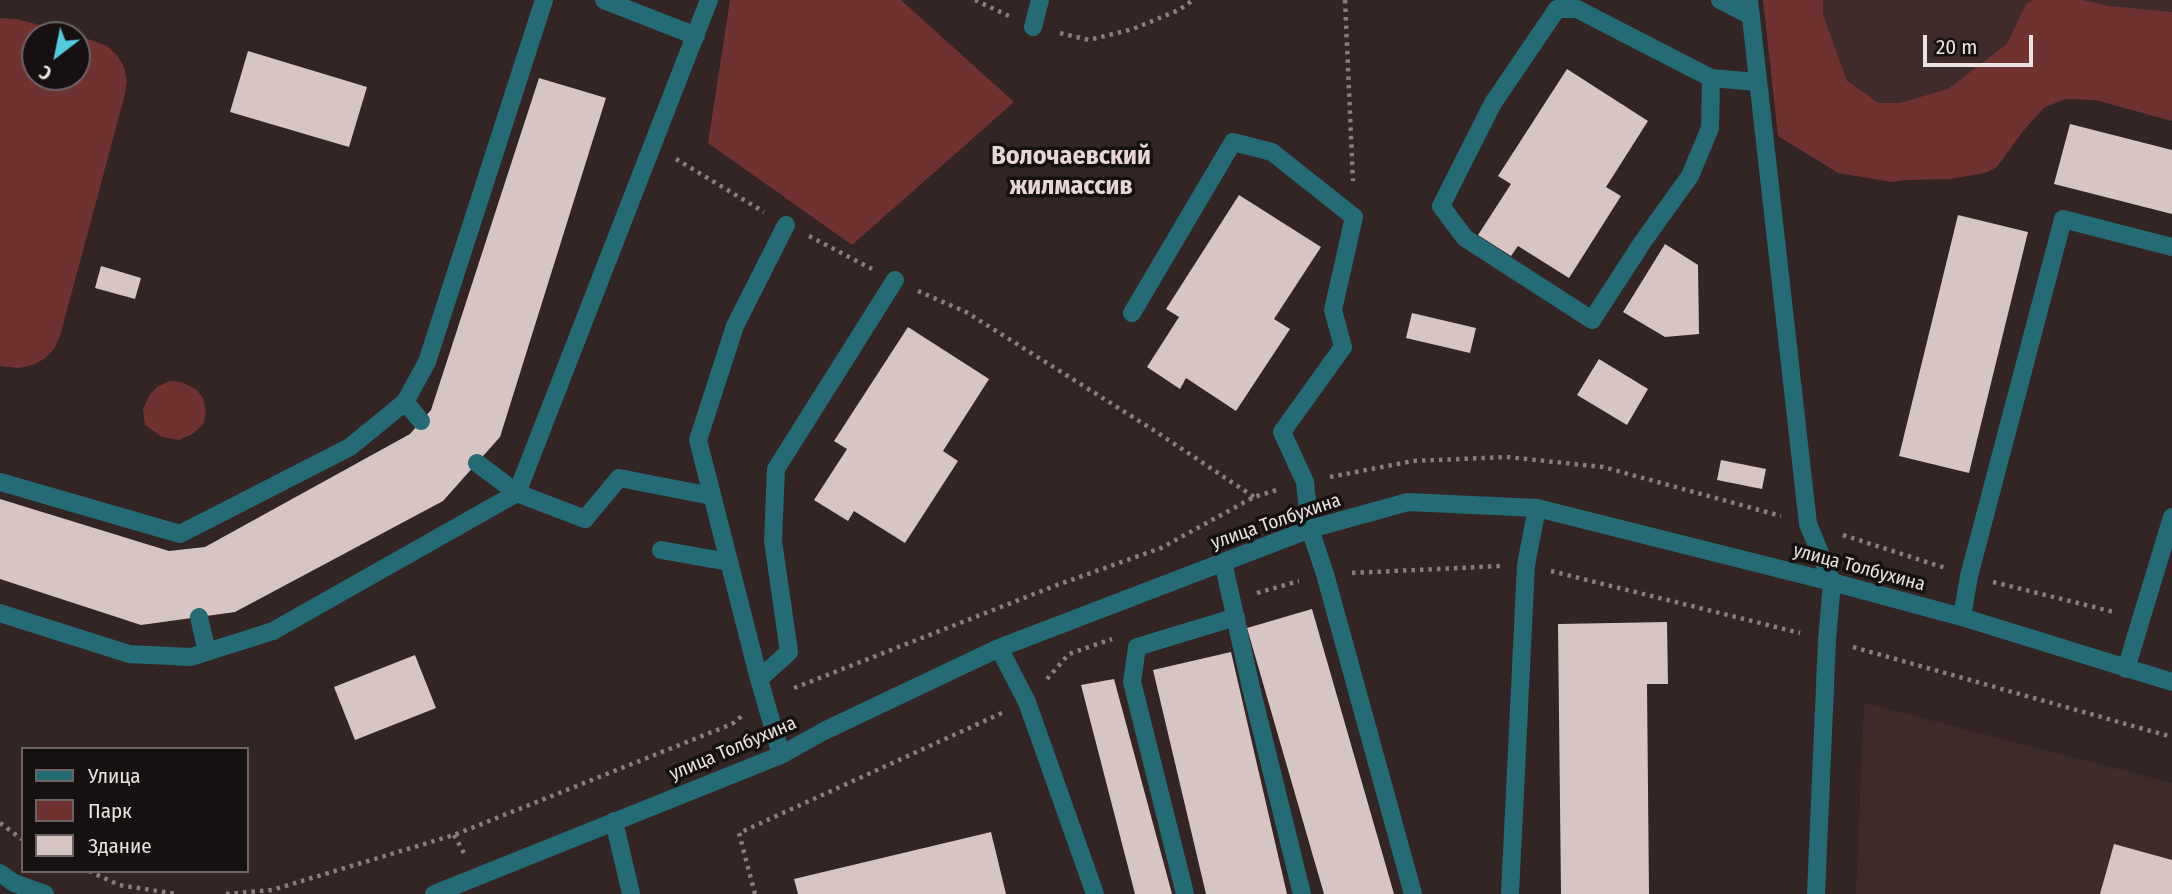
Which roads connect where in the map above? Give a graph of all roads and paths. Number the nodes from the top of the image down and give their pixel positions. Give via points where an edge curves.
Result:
1 (544, 0) edge
2 (604, 0) edge
3 (709, 0) edge
4 (975, 0) edge
5 (1040, 0) edge
6 (1194, 0) edge
7 (1345, 0) edge
8 (1720, 0) edge
9 (1750, 8) edge
10 (1033, 27) junction
11 (696, 36) junction
12 (1711, 78) junction
13 (1758, 82) junction
14 (653, 145) junction
15 (1354, 217) junction
16 (786, 225) junction
17 (2172, 247) edge
18 (895, 281) junction
19 (1132, 313) dead end
20 (405, 402) junction
21 (421, 421) dead end
22 (477, 463) dead end
23 (0, 482) edge
24 (517, 493) junction
25 (712, 496) junction
26 (1254, 498) dead end
27 (1537, 508) junction
28 (2172, 517) edge
29 (1310, 530) junction
30 (661, 550) dead end
31 (729, 562) junction
32 (1223, 562) junction
33 (1526, 565) junction
34 (1325, 574) junction
35 (1832, 582) junction
36 (1234, 609) junction
37 (0, 613) edge
38 (199, 617) dead end
39 (1962, 617) junction
40 (1121, 636) dead end
41 (1827, 640) junction
42 (999, 648) junction
43 (207, 652) junction
44 (2126, 669) junction
45 (759, 679) junction
46 (2172, 682) edge
47 (1027, 702) junction
48 (2172, 737) edge
49 (781, 755) junction
50 (614, 821) junction
51 (0, 823) edge
52 (21, 839) edge
53 (93, 873) edge
54 (6, 883) edge
55 (45, 894) edge
56 (177, 894) edge
57 (434, 894) edge
58 (631, 894) edge
59 (755, 894) edge
60 (1095, 894) edge
61 (1185, 894) edge
62 (1302, 894) edge
63 (1413, 894) edge
64 (1510, 894) edge
65 (1816, 894) edge

1 - 20 street via 427,362
2 - 11 street
3 - 11 street
4 - 10 path
5 - 10 street
6 - 10 path via 1133,29 1089,40
7 - 15 path
8 - 9 street
9 - 13 street
11 - 14 street
12 - 12 street via 1577,9 1557,9 1493,103 1441,206 1465,238 1592,320 1690,176 1710,128
12 - 13 street
13 - 35 street via 1808,524
14 - 16 path
14 - 24 street
15 - 19 street via 1272,152 1233,142
15 - 29 street via 1333,310 1343,347 1282,432 1305,482
16 - 18 path
16 - 25 street via 735,326 698,440
17 - 39 street via 2063,219
18 - 26 path via 966,312
18 - 45 street via 776,469 773,541 789,652
20 - 21 street
20 - 23 street via 350,447 183,542
22 - 24 street
24 - 25 street via 585,519 619,478
24 - 43 street via 274,631
25 - 31 street
27 - 29 street, улица Толбухина via 1408,502
27 - 33 street
27 - 35 street, улица Толбухина
28 - 44 street
29 - 32 street, улица Толбухина
29 - 34 street
30 - 31 street
31 - 45 street
32 - 36 street
32 - 42 street, улица Толбухина
33 - 34 path
33 - 41 path
33 - 64 street
34 - 36 path
34 - 63 street
35 - 39 street, улица Толбухина
35 - 41 street
36 - 61 street via 1137,648 1132,682
36 - 62 street
37 - 43 street via 129,654 191,657
38 - 43 street
39 - 44 street, улица Толбухина
40 - 47 path via 1069,654
41 - 48 path
41 - 65 street
42 - 47 street
42 - 49 street, улица Толбухина
44 - 46 street, улица Толбухина
45 - 49 street
47 - 59 path via 739,833
47 - 60 street
49 - 50 street, улица Толбухина
50 - 57 street, улица Толбухина
50 - 58 street
51 - 52 path
53 - 56 path via 118,885
54 - 55 street

